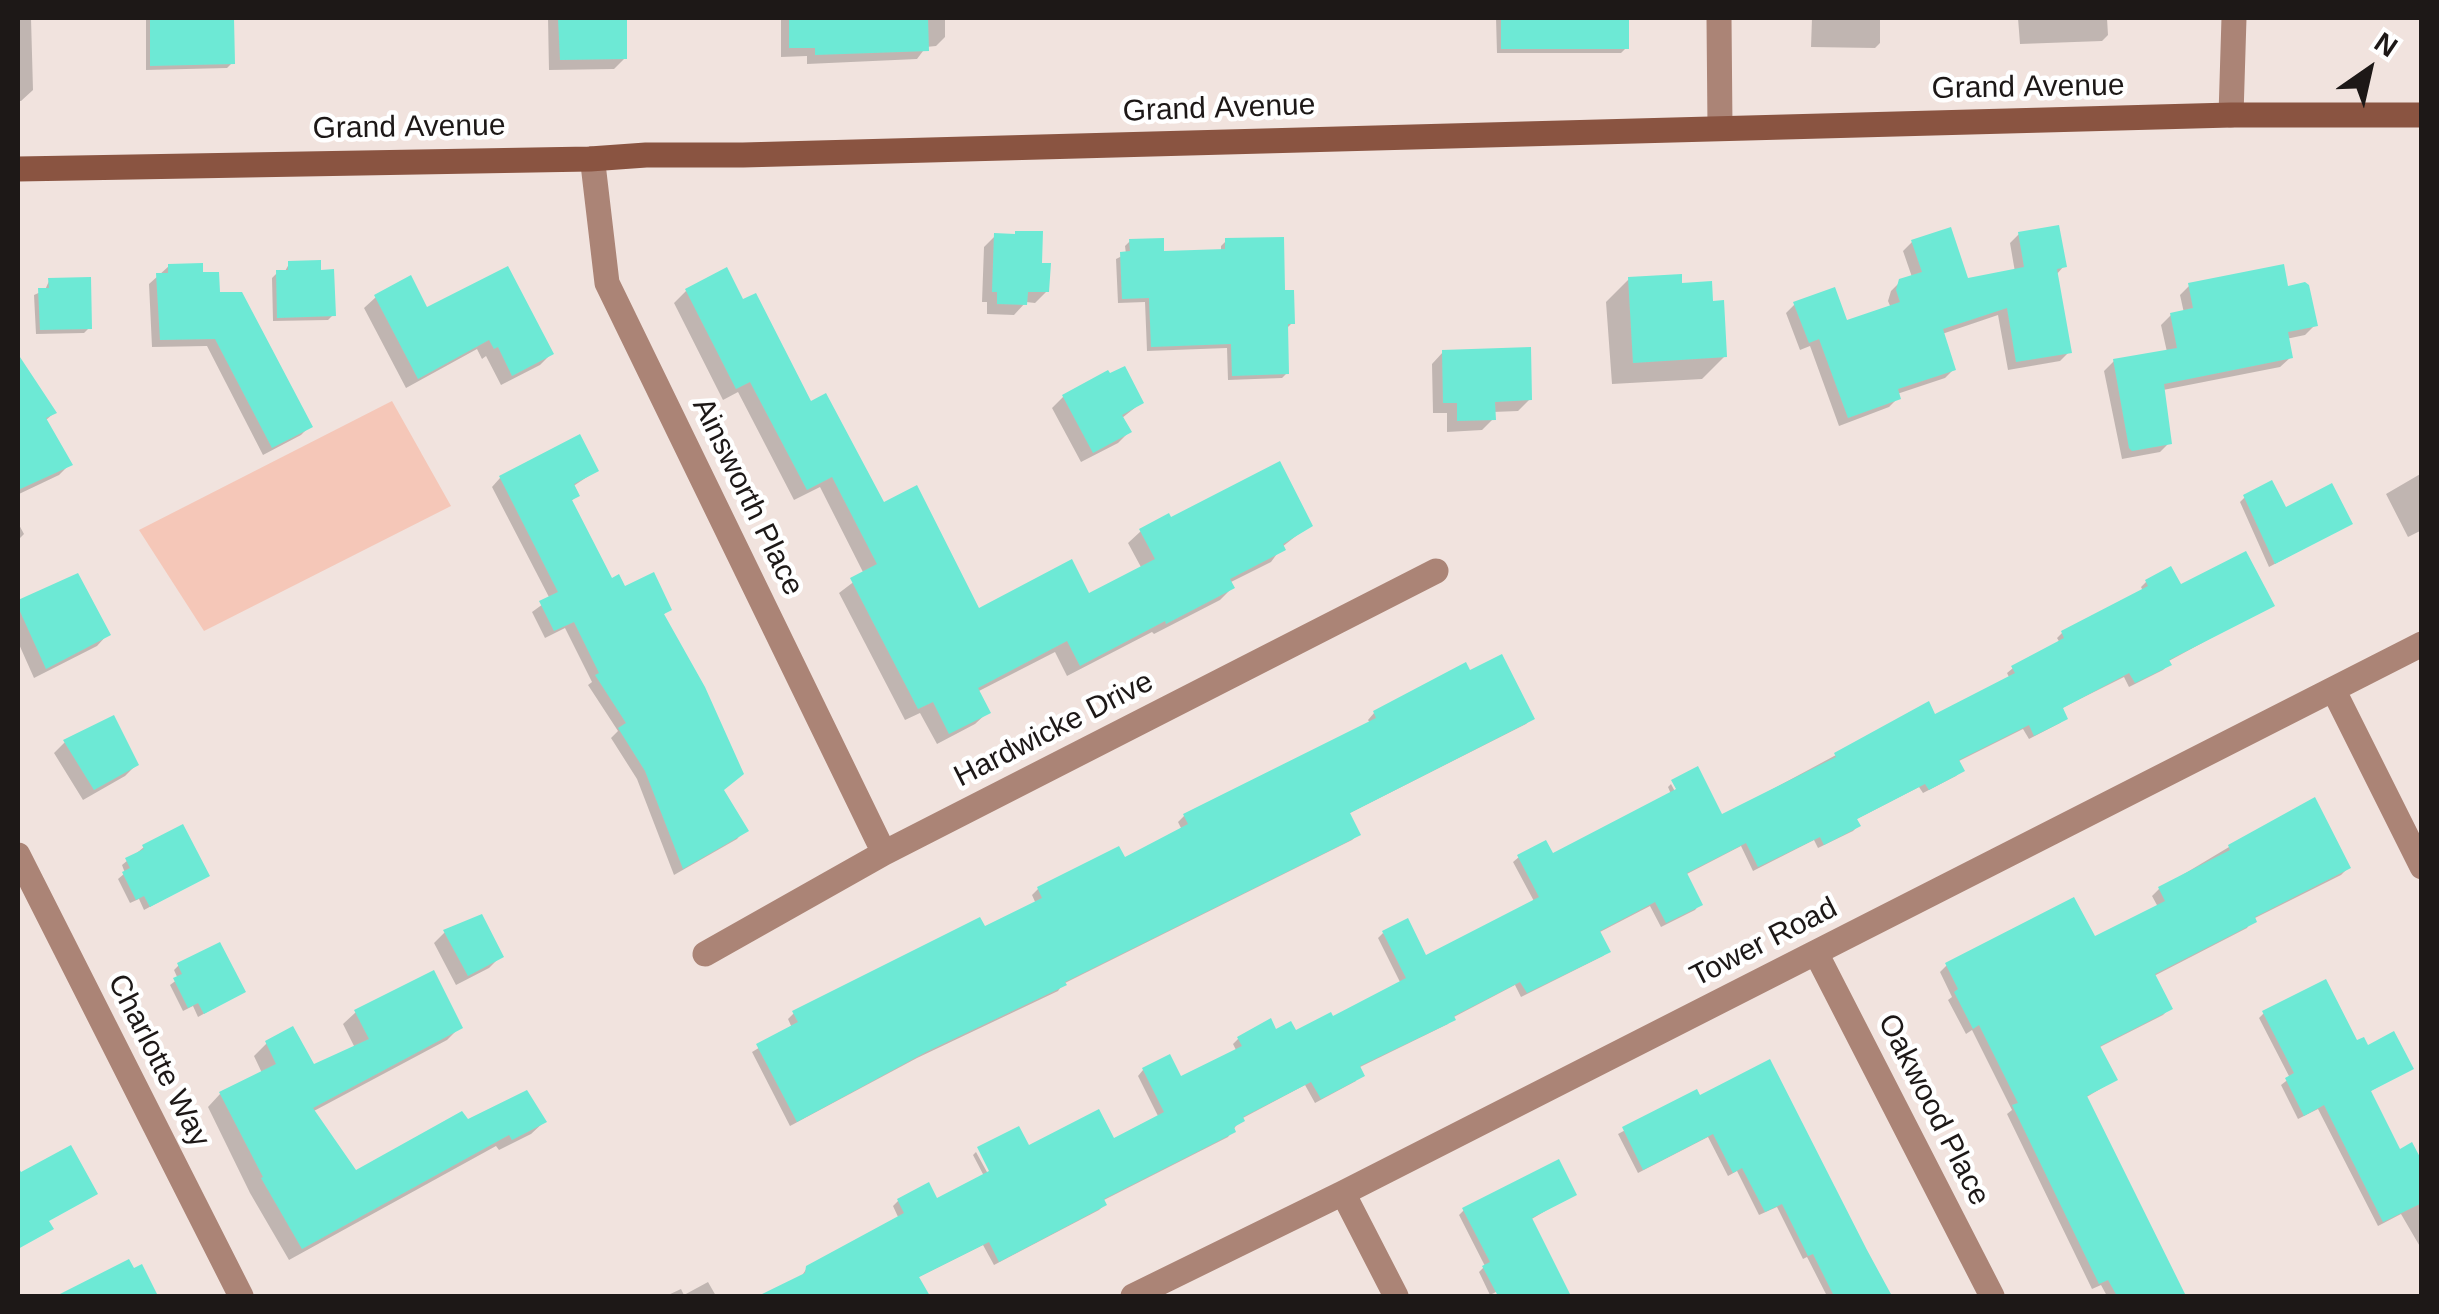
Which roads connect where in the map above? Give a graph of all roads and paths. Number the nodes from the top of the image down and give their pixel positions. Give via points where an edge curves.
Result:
1 (1719, 18) edge
2 (2234, 18) edge
3 (2231, 115) junction
4 (2422, 115) edge
5 (1720, 127) junction
6 (590, 159) junction
7 (18, 169) edge
8 (1436, 571) dead end
9 (2422, 644) edge
10 (2334, 691) junction
11 (884, 853) junction
12 (18, 855) edge
13 (2422, 868) edge
14 (1816, 953) junction
15 (705, 954) dead end
16 (1343, 1193) junction
17 (241, 1296) edge
18 (1133, 1296) edge
19 (1396, 1296) edge
20 (1992, 1296) edge

1 - 5 street
2 - 3 street
3 - 4 street, Grand Avenue
3 - 5 street, Grand Avenue
5 - 6 street, Grand Avenue
6 - 7 street, Grand Avenue
6 - 11 street, Ainsworth Place via 606,283
8 - 11 street, Hardwicke Drive
9 - 10 street, Tower Road
10 - 13 street
10 - 14 street, Tower Road
11 - 15 street, Hardwicke Drive
12 - 17 street, Charlotte Way
14 - 16 street, Tower Road
14 - 20 street, Oakwood Place
16 - 18 street, Tower Road
16 - 19 street

